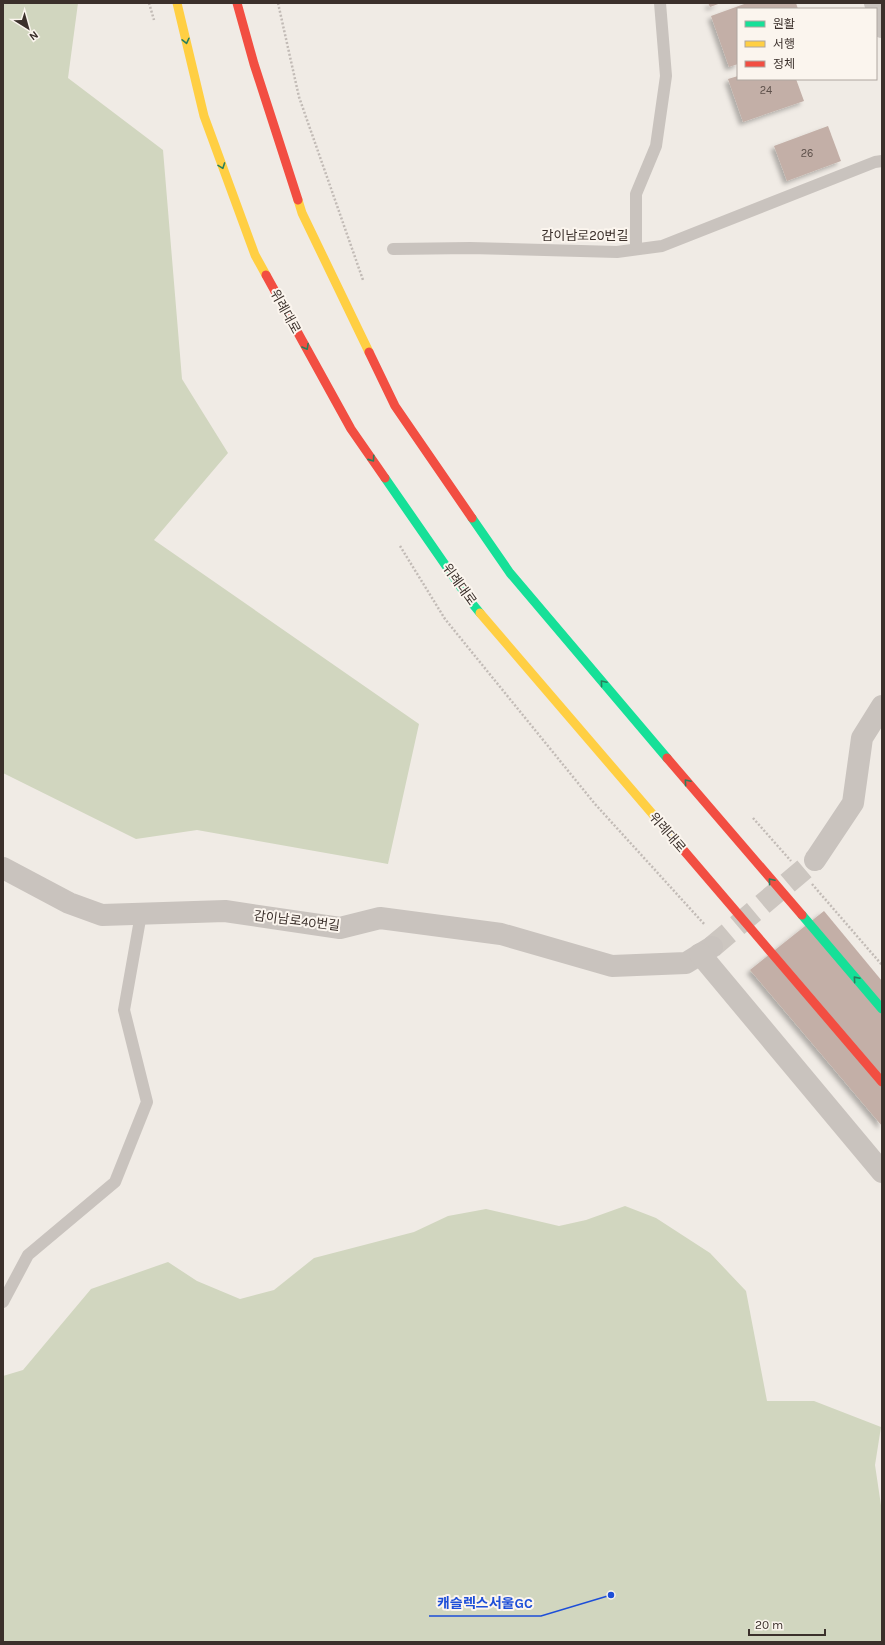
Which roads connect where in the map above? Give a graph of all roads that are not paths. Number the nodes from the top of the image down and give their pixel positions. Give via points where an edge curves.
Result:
1 (177, 3) edge
2 (237, 3) edge
3 (660, 3) edge
4 (877, 10) edge
5 (882, 27) edge
6 (882, 161) edge
7 (392, 249) dead end
8 (636, 249) junction
9 (882, 706) edge
10 (805, 863) tunnel mouth
11 (3, 868) edge
12 (141, 914) junction
13 (882, 1009) edge
14 (882, 1082) edge
15 (882, 1172) edge
16 (3, 1302) edge

1 -> 14 main road, 위례대로 via 204,116 255,255 351,430 471,602
13 -> 2 main road via 510,574 395,406 302,213
3 - 8 lane via 666,76 656,146 636,194
4 - 5 street
6 - 8 lane, 감이남로20번길 via 662,246
7 - 8 lane, 감이남로20번길 via 470,248 617,252
9 - 10 street via 862,738 853,804
11 - 12 street, 감이남로40번길 via 69,903 102,915
12 - 15 street, 감이남로40번길 via 225,910 340,928 380,918 501,934 612,966 686,963 706,950
12 - 16 lane via 124,1010 147,1102 115,1182 28,1255

